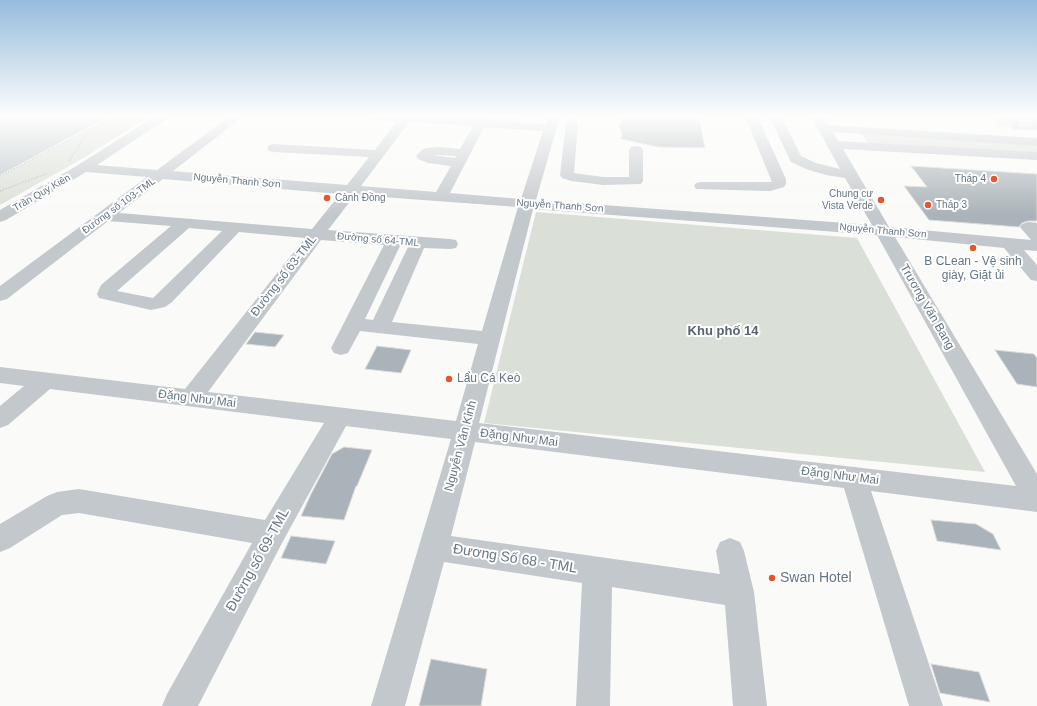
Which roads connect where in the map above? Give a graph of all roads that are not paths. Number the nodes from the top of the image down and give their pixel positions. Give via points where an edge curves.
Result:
1 (113, 149) edge
2 (195, 149) edge
3 (382, 149) edge
4 (467, 149) edge
5 (549, 149) edge
6 (564, 149) edge
7 (766, 149) edge
8 (791, 149) edge
9 (835, 149) edge
10 (906, 149) edge
11 (636, 150) dead end
12 (336, 152) dead end
13 (378, 154) junction
14 (1037, 156) edge
15 (83, 168) junction
16 (850, 174) junction
17 (161, 175) junction
18 (701, 186) dead end
19 (350, 190) junction
20 (441, 197) junction
21 (527, 203) junction
22 (105, 216) junction
23 (0, 217) edge
24 (185, 224) junction
25 (234, 228) junction
26 (1037, 228) edge
27 (883, 231) junction
28 (316, 234) junction
29 (1037, 237) edge
30 (394, 242) junction
31 (418, 243) junction
32 (1009, 243) junction
33 (450, 244) dead end
34 (1037, 246) edge
35 (1037, 276) edge
36 (0, 295) edge
37 (355, 324) junction
38 (380, 326) junction
39 (490, 339) junction
40 (341, 348) dead end
41 (0, 375) edge
42 (46, 380) junction
43 (191, 398) junction
44 (340, 416) junction
45 (0, 419) edge
46 (464, 431) junction
47 (854, 478) junction
48 (1037, 499) edge
49 (272, 534) junction
50 (0, 539) edge
51 (434, 547) junction
52 (730, 551) dead end
53 (596, 571) junction
54 (739, 592) junction
55 (179, 706) edge
56 (388, 706) edge
57 (595, 706) edge
58 (750, 706) edge
59 (926, 706) edge

1 - 15 street, Trần Quý Kiên
2 - 17 street, Đường số 103-TML
3 - 13 street, Đường số 63-TML
4 - 20 street
5 - 21 street, Nguyễn Văn Kỉnh
6 - 11 street via 567,175 603,181 636,181
7 - 18 street via 779,184 770,187
8 - 16 street via 796,159 811,166
9 - 16 street, Trương Văn Bang
10 - 14 street
12 - 13 street
13 - 19 street, Đường số 63-TML
15 - 17 street, Nguyễn Thanh Sơn
15 - 23 street, Trần Quý Kiên
16 - 27 street, Trương Văn Bang
17 - 19 street, Nguyễn Thanh Sơn
17 - 22 street, Đường số 103-TML
19 - 20 street, Nguyễn Thanh Sơn
19 - 28 street, Đường số 63-TML
20 - 21 street, Nguyễn Thanh Sơn
21 - 27 street, Nguyễn Thanh Sơn
21 - 39 street, Nguyễn Văn Kỉnh
22 - 24 street, Đường số 64-TML
22 - 36 street, Đường số 103-TML
24 - 25 street, Đường số 64-TML
24 - 25 street via 108,289 106,294 151,304 162,301
25 - 28 street, Đường số 64-TML
26 - 29 street via 1028,227
27 - 32 street, Nguyễn Thanh Sơn
27 - 48 street, Trương Văn Bang
28 - 30 street, Đường số 64-TML
28 - 43 street, Đường số 63-TML
30 - 31 street, Đường số 64-TML
30 - 37 street
31 - 33 street, Đường số 64-TML
31 - 38 street
32 - 34 street, Nguyễn Thanh Sơn
32 - 35 street
37 - 38 street
37 - 40 street
38 - 39 street
39 - 46 street, Nguyễn Văn Kỉnh
41 - 42 street, Đặng Như Mai
42 - 43 street, Đặng Như Mai
42 - 45 street
43 - 44 street, Đặng Như Mai
44 - 46 street, Đặng Như Mai
44 - 49 street, Đường số 69-TML
46 - 47 street, Đặng Như Mai
46 - 51 street, Nguyễn Văn Kỉnh
47 - 48 street, Đặng Như Mai
47 - 59 street
49 - 50 street via 79,501 57,504
49 - 55 street, Đường số 69-TML
51 - 53 street, Đương Số 68 - TML
51 - 56 street, Nguyễn Văn Kỉnh
52 - 54 street
53 - 54 street, Đương Số 68 - TML
53 - 57 street
54 - 58 street

